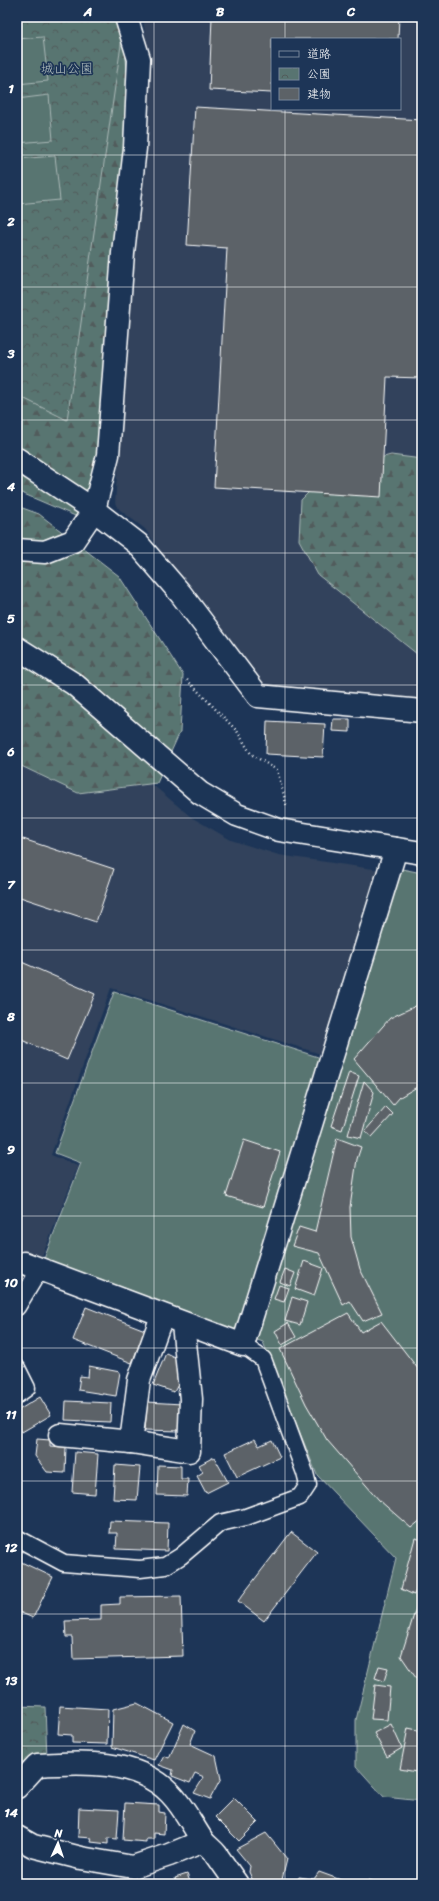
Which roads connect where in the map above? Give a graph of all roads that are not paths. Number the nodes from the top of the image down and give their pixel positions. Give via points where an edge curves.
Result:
1 (126, 17) edge
2 (17, 459) edge
3 (94, 510) junction
4 (17, 550) edge
5 (17, 648) edge
6 (422, 711) edge
7 (396, 849) junction
8 (422, 853) edge
9 (32, 1266) joint
10 (17, 1307) edge
11 (162, 1316) junction
12 (183, 1324) junction
13 (243, 1345) junction
14 (17, 1368) edge
15 (17, 1395) edge
16 (60, 1435) dead end
17 (132, 1442) junction
18 (17, 1538) edge
19 (17, 1788) edge
20 (17, 1837) edge
21 (203, 1841) junction
22 (237, 1884) edge

1 - 3 street via 139,59 135,148 123,253 108,455
2 - 3 street
3 - 4 street via 73,541 45,552
3 - 6 street via 138,544 181,594 258,696
5 - 7 street via 74,684 200,793 237,815 279,830
7 - 8 street
7 - 13 street
9 - 10 lane
9 - 11 street
11 - 12 street
11 - 17 street via 139,1380
12 - 13 street
12 - 17 street via 191,1399 190,1451
13 - 18 lane via 263,1359 305,1473 308,1485 300,1497 246,1517 220,1523 165,1566 140,1569 64,1563
14 - 15 lane via 27,1388
16 - 17 street
19 - 21 street via 37,1765 69,1762 135,1771 170,1793 193,1822
20 - 21 street via 33,1846 133,1867
21 - 22 street

